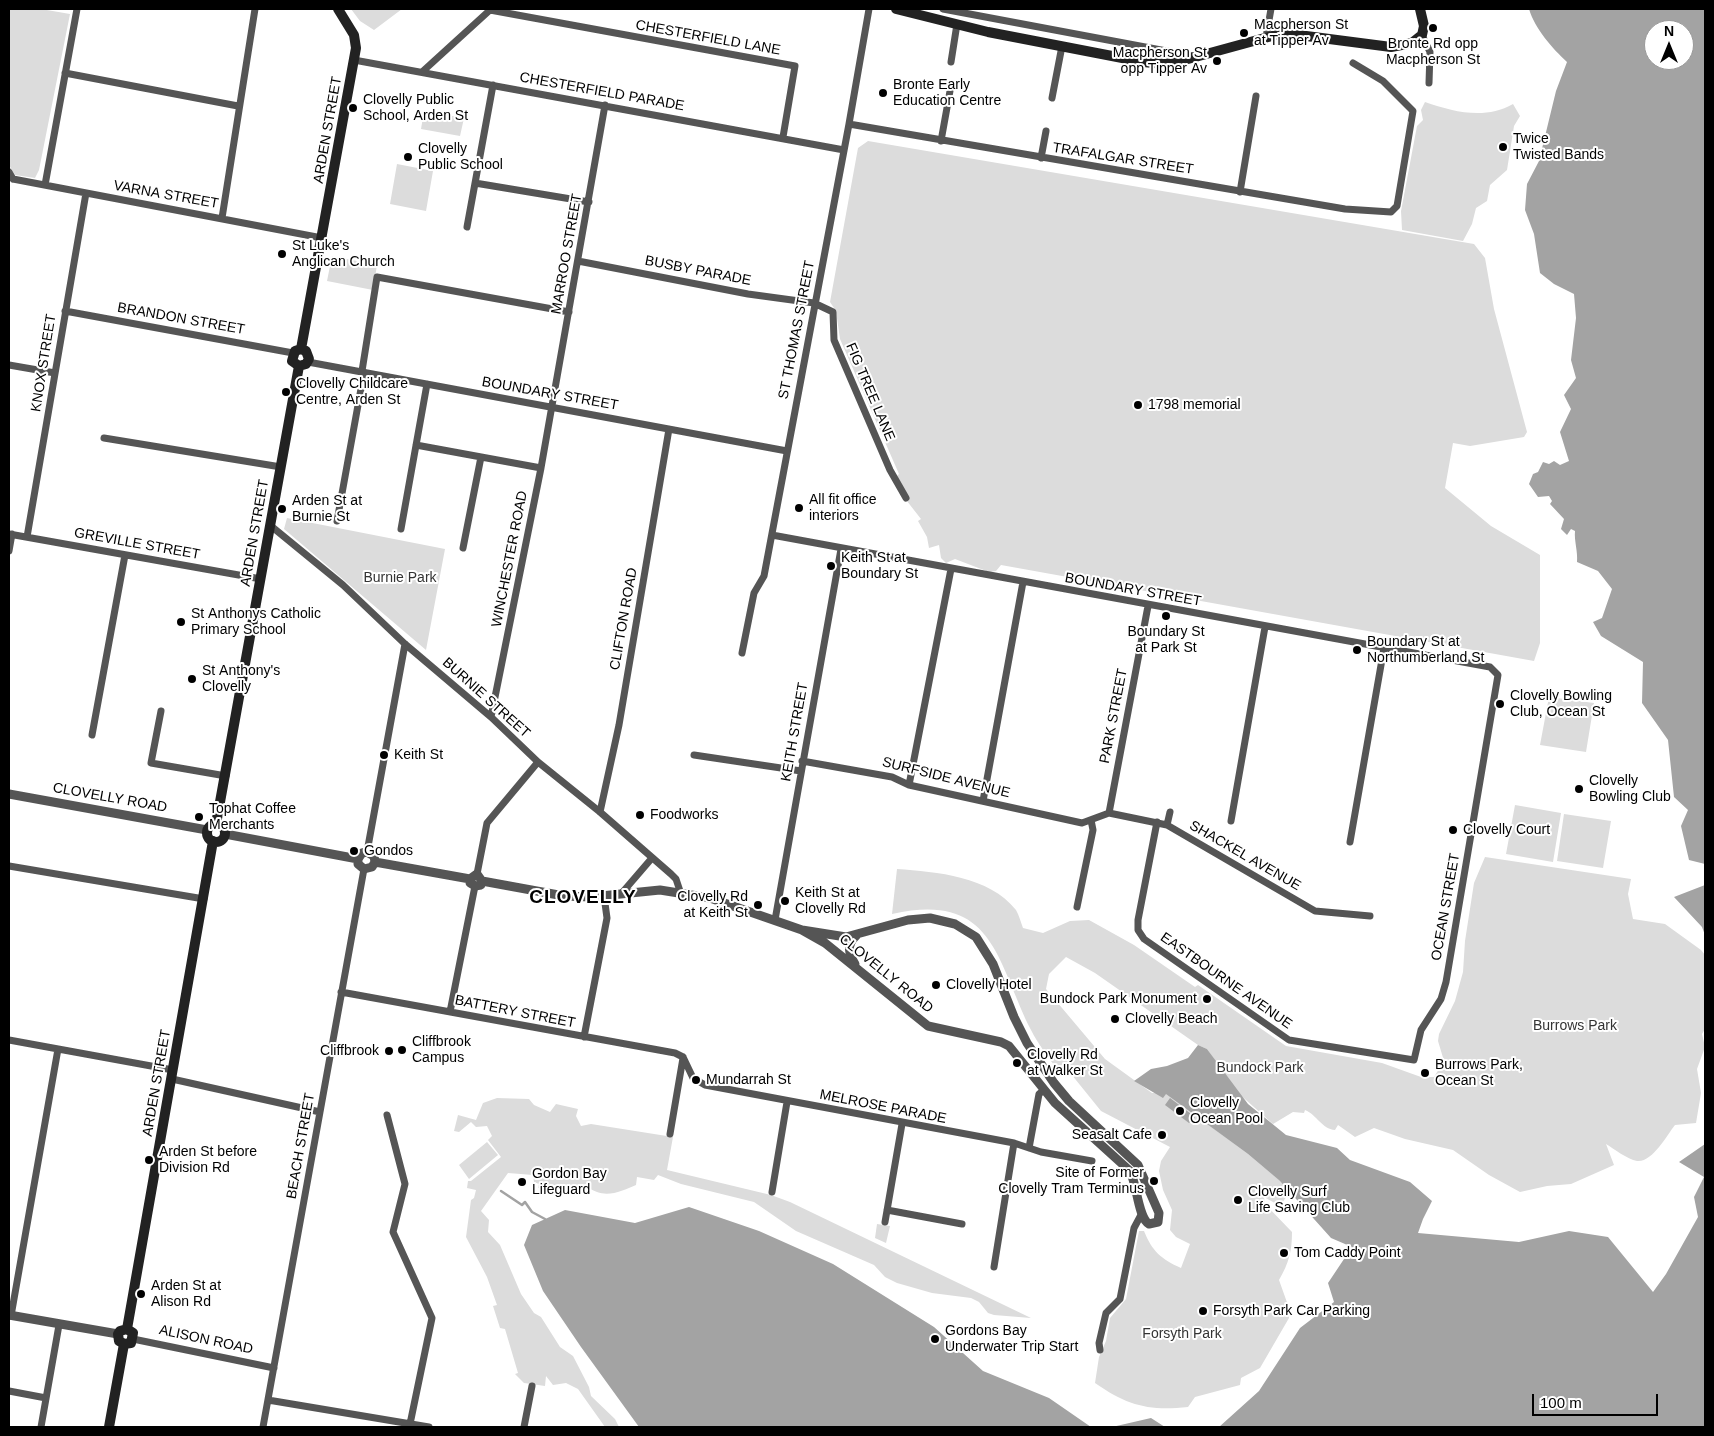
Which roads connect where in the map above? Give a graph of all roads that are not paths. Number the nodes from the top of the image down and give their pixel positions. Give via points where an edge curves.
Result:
1 (77, 9) edge
2 (255, 9) edge
3 (338, 9) edge
4 (869, 9) edge
5 (896, 9) edge
6 (943, 9) edge
7 (993, 9) edge
8 (1271, 9) edge
9 (1420, 9) edge
10 (995, 18) junction
11 (957, 24) junction
12 (1266, 37) junction
13 (1421, 37) junction
14 (1062, 46) junction
15 (1195, 57) junction
16 (354, 60) junction
17 (951, 62) dead end
18 (1354, 63) dead end
19 (422, 72) junction
20 (65, 73) junction
21 (1428, 83) dead end
22 (493, 85) junction
23 (950, 91) dead end
24 (1256, 96) dead end
25 (1052, 98) dead end
26 (605, 105) junction
27 (238, 106) junction
28 (849, 124) junction
29 (1046, 131) dead end
30 (783, 137) junction
31 (941, 141) junction
32 (844, 150) junction
33 (1041, 158) junction
34 (9, 172) edge
35 (11, 180) edge
36 (475, 183) junction
37 (45, 185) junction
38 (1240, 192) junction
39 (86, 193) junction
40 (589, 202) junction
41 (222, 218) junction
42 (466, 227) dead end
43 (322, 238) junction
44 (578, 261) junction
45 (814, 303) junction
46 (65, 311) junction
47 (569, 312) junction
48 (297, 351) junction
49 (303, 364) junction
50 (9, 366) edge
51 (362, 372) junction
52 (55, 373) junction
53 (427, 384) junction
54 (552, 407) junction
55 (669, 429) junction
56 (104, 438) dead end
57 (416, 445) junction
58 (787, 450) junction
59 (480, 457) junction
60 (281, 467) junction
61 (541, 468) junction
62 (906, 498) dead end
63 (337, 521) dead end
64 (271, 526) junction
65 (401, 529) dead end
66 (10, 534) edge
67 (772, 535) junction
68 (27, 537) junction
69 (463, 548) dead end
70 (841, 549) junction
71 (9, 551) edge
72 (125, 555) junction
73 (951, 569) junction
74 (261, 579) junction
75 (1023, 582) junction
76 (1148, 606) junction
77 (1265, 627) junction
78 (406, 644) junction
79 (1384, 648) junction
80 (742, 653) dead end
81 (1490, 667) joint
82 (161, 711) dead end
83 (491, 717) junction
84 (92, 735) dead end
85 (694, 755) dead end
86 (802, 761) junction
87 (538, 762) junction
88 (801, 771) junction
89 (226, 776) junction
90 (909, 784) junction
91 (9, 794) edge
92 (983, 801) junction
93 (600, 812) junction
94 (1170, 812) dead end
95 (1109, 813) junction
96 (1091, 820) junction
97 (1231, 821) dead end
98 (1157, 822) junction
99 (216, 824) junction
100 (1167, 825) junction
101 (207, 830) junction
102 (225, 834) junction
103 (213, 842) junction
104 (1350, 842) dead end
105 (367, 852) junction
106 (652, 858) junction
107 (358, 859) junction
108 (375, 862) junction
109 (9, 866) edge
110 (364, 869) junction
111 (476, 880) junction
112 (680, 891) junction
113 (621, 894) junction
114 (604, 896) junction
115 (204, 899) junction
116 (1077, 907) dead end
117 (1370, 916) dead end
118 (775, 920) junction
119 (802, 930) junction
120 (856, 936) junction
121 (858, 968) junction
122 (341, 992) junction
123 (450, 1012) junction
124 (584, 1037) junction
125 (9, 1040) edge
126 (58, 1049) junction
127 (683, 1057) junction
128 (1414, 1060) joint
129 (173, 1075) junction
130 (1054, 1083) junction
131 (1044, 1090) junction
132 (787, 1102) junction
133 (320, 1112) junction
134 (387, 1115) dead end
135 (902, 1124) junction
136 (670, 1134) dead end
137 (1014, 1144) junction
138 (1029, 1148) junction
139 (1092, 1161) dead end
140 (772, 1192) dead end
141 (888, 1210) junction
142 (1142, 1213) junction
143 (885, 1222) dead end
144 (962, 1224) dead end
145 (994, 1267) dead end
146 (10, 1316) edge
147 (59, 1325) junction
148 (122, 1331) junction
149 (129, 1342) junction
150 (1100, 1350) dead end
151 (274, 1368) junction
152 (532, 1386) dead end
153 (9, 1392) edge
154 (46, 1398) junction
155 (268, 1400) junction
156 (410, 1424) junction
157 (41, 1427) edge
158 (109, 1427) edge
159 (263, 1427) edge
160 (429, 1427) edge
161 (524, 1427) edge

1 - 20 street
2 - 27 street
3 - 16 main road, ARDEN STREET via 354,35
4 - 28 street, ST THOMAS STREET
5 - 11 main road
6 - 10 street
7 - 10 street
8 - 12 street
9 - 13 main road via 1424,26
10 - 15 street
11 - 14 main road
11 - 17 street
12 - 13 main road via 1289,33 1391,46 1406,45
12 - 15 main road
13 - 21 street via 1430,52
14 - 15 main road via 1154,64
14 - 25 street
16 - 19 street, CHESTERFIELD PARADE
16 - 43 main road, ARDEN STREET
18 - 38 street, TRAFALGAR STREET via 1383,82 1413,111 1394,211 1345,209
19 - 22 street, CHESTERFIELD PARADE
19 - 30 street, CHESTERFIELD LANE via 490,10 795,66
20 - 27 street
20 - 37 street
22 - 26 street, CHESTERFIELD PARADE
22 - 36 street
23 - 31 street
24 - 38 street
26 - 30 street, CHESTERFIELD PARADE
26 - 40 street, MARROO STREET
27 - 41 street
28 - 31 street, TRAFALGAR STREET
28 - 32 street, ST THOMAS STREET
29 - 33 street
30 - 32 street, CHESTERFIELD PARADE
31 - 33 street, TRAFALGAR STREET
32 - 45 street, ST THOMAS STREET
33 - 38 street, TRAFALGAR STREET
34 - 35 street, VARNA STREET
35 - 37 street, VARNA STREET
36 - 40 street
36 - 42 street
37 - 39 street, VARNA STREET
39 - 41 street, VARNA STREET
39 - 46 street, KNOX STREET
40 - 44 street, MARROO STREET
41 - 43 street, VARNA STREET
43 - 48 main road, ARDEN STREET
44 - 45 street, BUSBY PARADE via 748,294
44 - 47 street, MARROO STREET
45 - 58 street, ST THOMAS STREET
45 - 62 street, FIG TREE LANE via 833,312 834,340 890,470
46 - 48 street, BRANDON STREET
46 - 52 street, KNOX STREET
47 - 51 street via 378,277
47 - 54 street, MARROO STREET
48 - 49 main road via 292,361
48 - 49 main road via 308,353
49 - 51 street, BOUNDARY STREET
49 - 60 main road, ARDEN STREET
50 - 52 street
51 - 53 street, BOUNDARY STREET
51 - 63 street
52 - 68 street, KNOX STREET
53 - 54 street, BOUNDARY STREET
53 - 57 street
54 - 55 street, BOUNDARY STREET
54 - 61 street, WINCHESTER ROAD
55 - 58 street, BOUNDARY STREET
55 - 93 street, CLIFTON ROAD via 619,725
56 - 60 street
57 - 59 street
57 - 65 street
58 - 67 street, ST THOMAS STREET
59 - 61 street
59 - 69 street
60 - 64 main road, ARDEN STREET
61 - 83 street, WINCHESTER ROAD
64 - 74 main road, ARDEN STREET
64 - 78 street, BURNIE STREET
66 - 68 street, GREVILLE STREET
66 - 71 street
67 - 70 street, BOUNDARY STREET
67 - 80 street, ST THOMAS STREET via 764,576 754,593
68 - 72 street, GREVILLE STREET
70 - 73 street, BOUNDARY STREET
70 - 86 street, KEITH STREET
72 - 74 street, GREVILLE STREET
72 - 84 street
73 - 75 street, BOUNDARY STREET
73 - 90 street
74 - 89 main road, ARDEN STREET
75 - 76 street, BOUNDARY STREET
75 - 92 street
76 - 77 street, BOUNDARY STREET
76 - 95 street, PARK STREET
77 - 79 street, BOUNDARY STREET
77 - 97 street
78 - 83 street, BURNIE STREET
78 - 105 street
79 - 81 street, BOUNDARY STREET
79 - 104 street
81 - 128 street, OCEAN STREET via 1498,675 1498,684 1446,982 1441,999 1421,1030
82 - 89 street via 151,763
83 - 87 street, BURNIE STREET
85 - 88 street
86 - 88 street, KEITH STREET
86 - 90 street, SURFSIDE AVENUE via 892,777
87 - 93 street, BURNIE STREET
87 - 111 street via 487,823
88 - 118 street, KEITH STREET
89 - 99 main road, ARDEN STREET
90 - 92 street, SURFSIDE AVENUE
91 - 101 street, CLOVELLY ROAD
92 - 96 street, SURFSIDE AVENUE via 1082,823
93 - 106 street, BURNIE STREET
94 - 100 street
95 - 96 street
95 - 98 street, SHACKEL AVENUE
96 - 116 street via 1093,830
98 - 100 street, SHACKEL AVENUE
98 - 128 street, EASTBOURNE AVENUE via 1138,920 1138,930 1144,939 1289,1040
99 - 101 main road
99 - 102 main road via 224,828
100 - 117 street, SHACKEL AVENUE via 1315,911
101 - 103 main road via 207,836
102 - 103 main road via 221,840
102 - 107 street
103 - 115 main road, ARDEN STREET
105 - 107 street
105 - 108 street via 374,856
106 - 112 street, BURNIE STREET via 676,879
106 - 113 street
107 - 110 street
108 - 110 street via 370,869
108 - 111 street, CLOVELLY ROAD
109 - 115 street
110 - 122 street, BEACH STREET
111 - 114 street, CLOVELLY ROAD via 564,896
111 - 123 street
112 - 113 street, CLOVELLY ROAD
112 - 118 street, CLOVELLY ROAD
113 - 114 street, CLOVELLY ROAD
114 - 124 street via 606,918
115 - 129 main road, ARDEN STREET
118 - 119 street, CLOVELLY ROAD
119 - 120 street via 837,937
119 - 121 street, CLOVELLY ROAD
120 - 121 street via 849,950
120 - 130 street via 922,918 955,924 971,933 986,950 1014,1017
121 - 131 street, CLOVELLY ROAD via 928,1026 1009,1046
122 - 123 street, BATTERY STREET
122 - 133 street, BEACH STREET
123 - 124 street, BATTERY STREET
124 - 127 street, BATTERY STREET
125 - 126 street
126 - 129 street
126 - 146 street
127 - 132 street, MELROSE PARADE via 699,1083
127 - 136 street
129 - 133 street
129 - 148 main road, ARDEN STREET
130 - 131 street
130 - 142 street via 1138,1165 1160,1217 1154,1225 1149,1224
131 - 138 street via 1039,1094
131 - 142 street, CLOVELLY ROAD via 1130,1171
132 - 135 street, MELROSE PARADE
132 - 140 street
133 - 151 street, BEACH STREET
134 - 156 street via 405,1184 393,1232 432,1318
135 - 137 street, MELROSE PARADE
135 - 141 street
137 - 138 street, MELROSE PARADE
137 - 145 street
138 - 139 street, MELROSE PARADE
141 - 143 street
141 - 144 street
142 - 150 street via 1134,1228 1120,1299 1106,1313
146 - 147 street
147 - 148 street
147 - 154 street
148 - 149 main road via 133,1334
149 - 151 street, ALISON ROAD
149 - 158 main road
151 - 155 street, BEACH STREET
152 - 161 street
153 - 154 street
154 - 157 street
155 - 156 street
155 - 159 street, BEACH STREET
156 - 160 street

